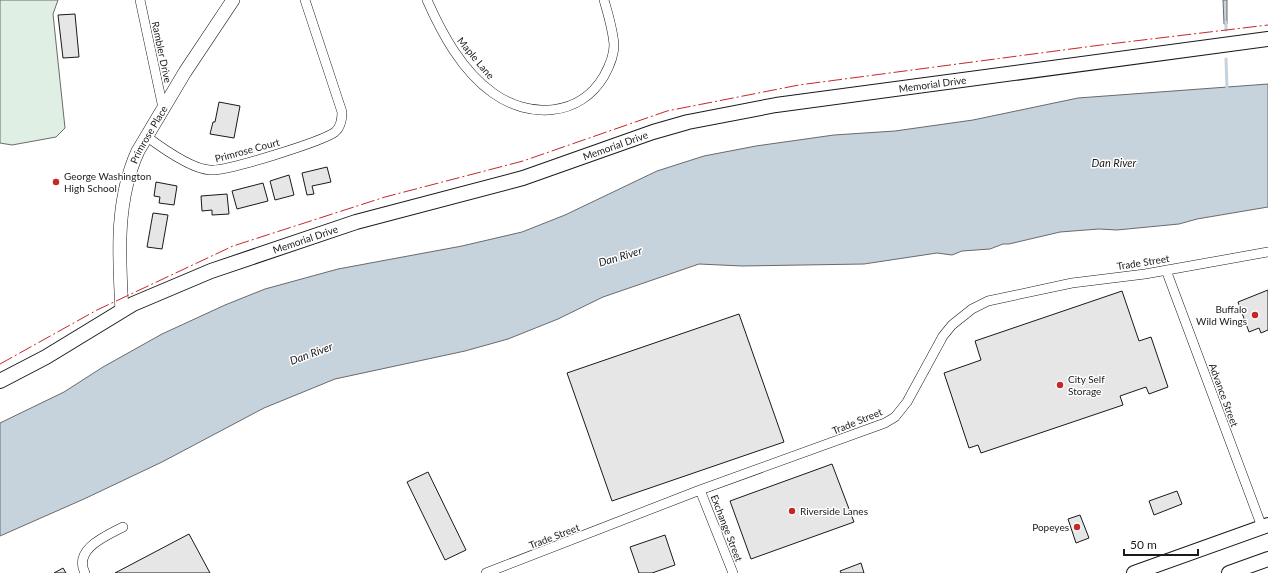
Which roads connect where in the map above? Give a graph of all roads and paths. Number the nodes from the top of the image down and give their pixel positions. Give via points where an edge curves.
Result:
1 (140, 0) edge
2 (233, 0) edge
3 (304, 0) edge
4 (427, 0) edge
5 (604, 0) edge
6 (1268, 39) edge
7 (163, 108) junction
8 (146, 136) junction
9 (1268, 252) edge
10 (1166, 270) junction
11 (122, 311) junction
12 (0, 381) edge
13 (700, 490) junction
14 (1265, 526) edge
15 (123, 527) dead end
16 (1268, 559) edge
17 (85, 573) edge
18 (486, 573) edge
19 (733, 573) edge
20 (1134, 573) edge
21 (1229, 573) edge

1 - 7 street, Rambler Drive
2 - 7 street, Primrose Place
3 - 8 street, Primrose Court via 342,112 342,119 335,132 265,158 212,171 194,166
4 - 5 street, Maple Lane via 442,34 482,85 505,100 526,108 547,111 572,106 582,100 596,87 607,70 614,45
6 - 11 main road, Memorial Drive via 776,105 688,122 523,178 370,218 303,239 211,271
7 - 8 street, Primrose Place
8 - 11 street, Primrose Place via 132,165 123,198 120,269
9 - 10 street, Trade Street
10 - 13 street, Trade Street via 1072,283 988,302 972,309 943,336 907,402 885,423
10 - 14 street, Advance Street
11 - 12 main road, Memorial Drive via 46,357
13 - 18 street, Trade Street
13 - 19 street, Exchange Street
14 - 20 main road
15 - 17 street via 91,545 84,555 82,566
16 - 21 main road

